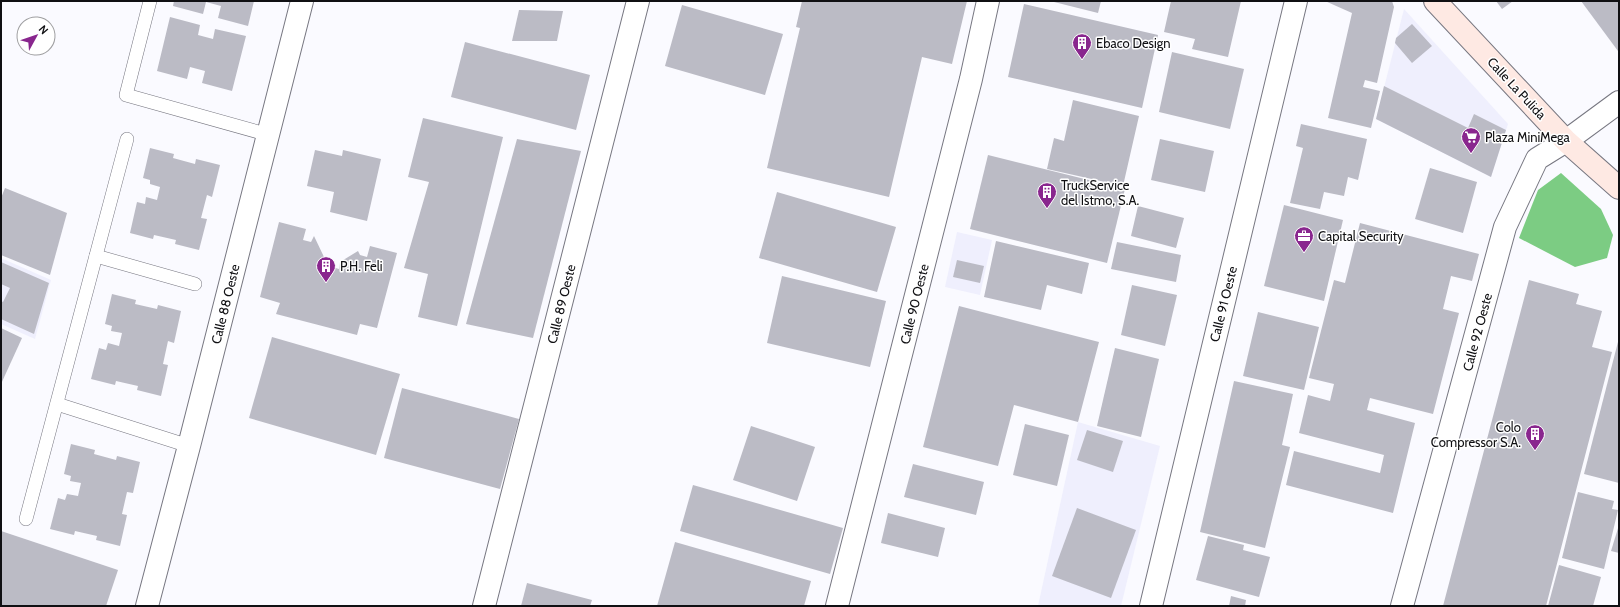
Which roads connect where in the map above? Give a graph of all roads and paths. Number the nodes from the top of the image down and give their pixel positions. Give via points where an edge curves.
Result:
1 (150, 1) edge
2 (302, 1) edge
3 (638, 1) edge
4 (988, 1) edge
5 (1296, 1) edge
6 (1435, 1) edge
7 (1619, 102) edge
8 (269, 135) junction
9 (127, 139) dead end
10 (1566, 141) junction
11 (1619, 188) edge
12 (96, 256) junction
13 (195, 284) dead end
14 (57, 404) junction
15 (189, 446) junction
16 (26, 519) dead end
17 (147, 606) edge
18 (484, 606) edge
19 (837, 606) edge
20 (1151, 606) edge
21 (1402, 606) edge

1 - 8 lane via 126,95
2 - 8 street, Calle 88 Oeste
3 - 18 street, Calle 89 Oeste
4 - 19 street, Calle 90 Oeste via 971,79
5 - 20 street, Calle 91 Oeste
6 - 10 main road, Calle La Pulida
7 - 10 street, Calle 92 Oeste
8 - 15 street, Calle 88 Oeste
9 - 12 lane
10 - 11 main road, Calle La Pulida
10 - 21 street, Calle 92 Oeste via 1537,159 1505,227
12 - 13 lane
12 - 14 lane
14 - 15 lane
14 - 16 lane
15 - 17 street, Calle 88 Oeste

